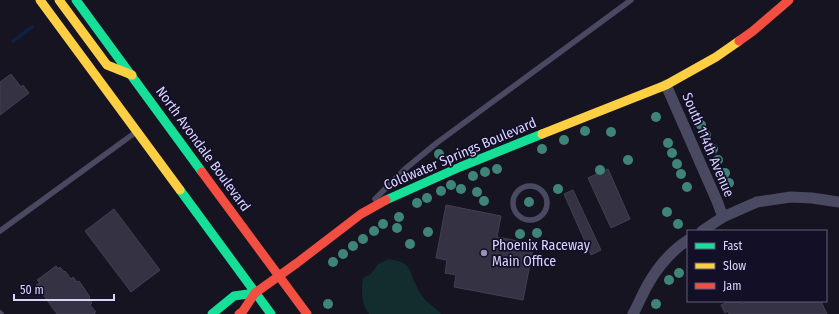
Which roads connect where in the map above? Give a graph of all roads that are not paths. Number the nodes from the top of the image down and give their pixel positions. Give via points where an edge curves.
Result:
1 (40, 0) edge
2 (59, 0) edge
3 (76, 0) edge
4 (632, 0) edge
5 (789, 0) edge
6 (133, 76) junction
7 (666, 85) junction
8 (137, 132) junction
9 (839, 202) edge
10 (361, 214) junction
11 (520, 217) joint
12 (723, 218) junction
13 (704, 230) edge
14 (0, 231) edge
15 (687, 241) edge
16 (279, 276) junction
17 (255, 293) junction
18 (212, 314) edge
19 (239, 314) edge
20 (271, 314) edge
21 (307, 314) edge
22 (633, 314) edge

1 - 8 main road
2 - 6 main road via 107,65
3 - 6 main road, North Avondale Boulevard
4 - 10 lane via 438,142 405,169
5 - 7 main road, Coldwater Springs Boulevard via 753,31 716,57
6 - 16 main road, North Avondale Boulevard
7 - 10 main road, Coldwater Springs Boulevard via 460,167
7 - 12 street, South 114th Avenue
8 - 14 lane
8 - 17 main road
9 - 12 street via 787,198 757,202
10 - 16 main road, Coldwater Springs Boulevard
11 - 11 lane via 531,219 541,215 546,206 541,190 531,186 516,193 513,203
12 - 13 street
15 - 22 street via 670,254 656,271
16 - 17 main road, Coldwater Springs Boulevard
16 - 21 main road, North Avondale Boulevard
17 - 18 main road via 234,296
17 - 19 main road
17 - 20 main road

